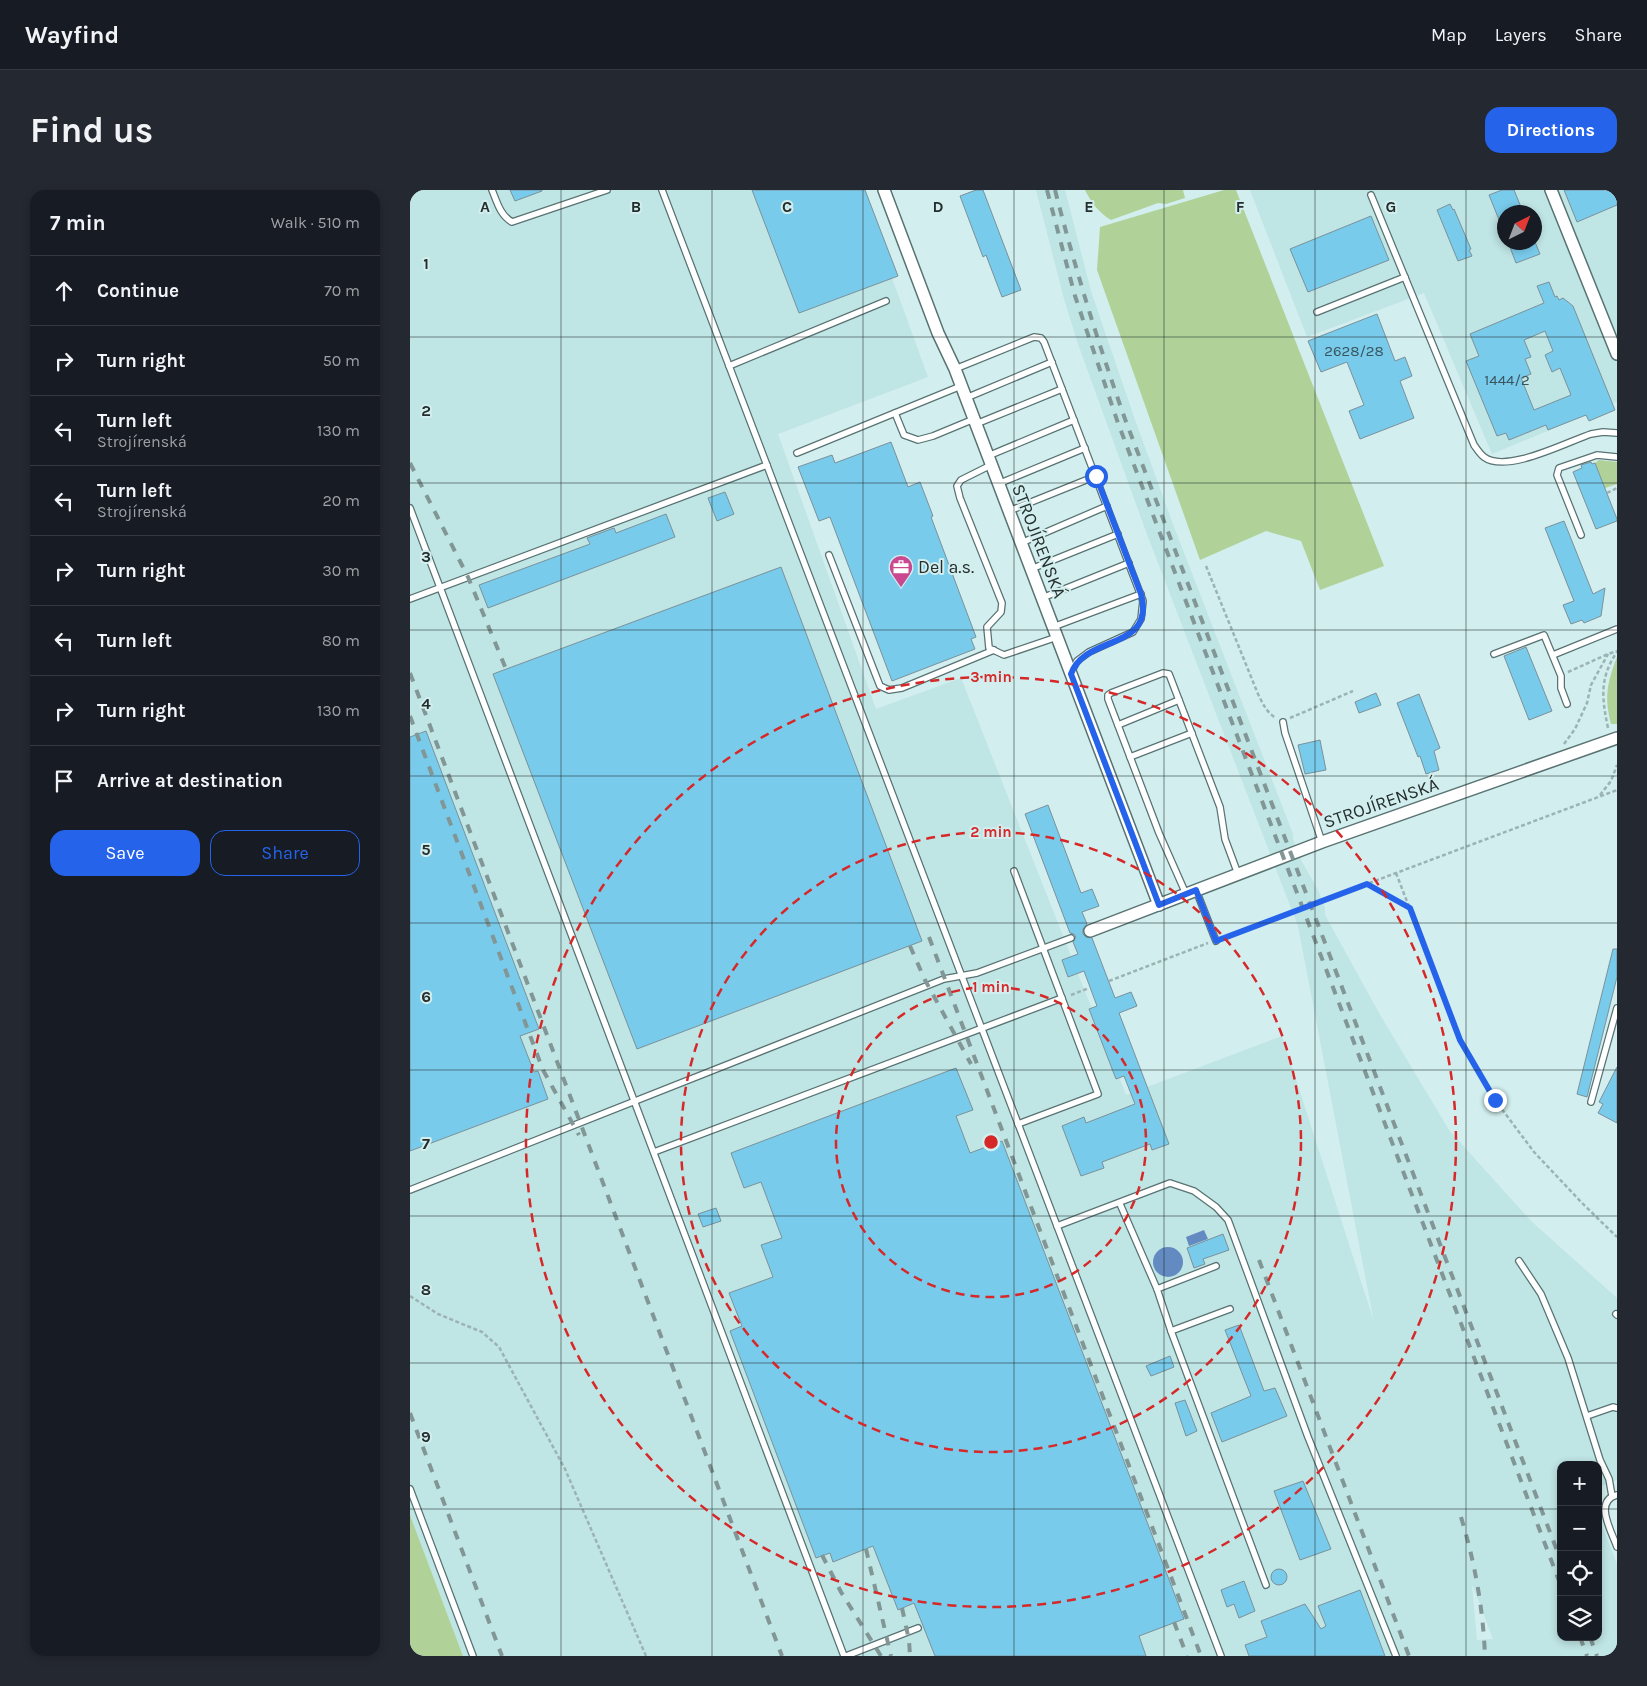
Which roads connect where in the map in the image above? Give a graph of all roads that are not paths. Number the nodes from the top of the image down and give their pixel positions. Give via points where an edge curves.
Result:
1 (492, 190) edge
2 (607, 190) edge
3 (662, 190) edge
4 (884, 190) edge
5 (1551, 190) edge
6 (1371, 195) dead end
7 (1405, 277) junction
8 (886, 301) dead end
9 (1317, 312) dead end
10 (1617, 354) edge
11 (1052, 362) junction
12 (730, 366) junction
13 (955, 369) junction
14 (961, 386) junction
15 (1062, 389) junction
16 (966, 398) junction
17 (895, 413) junction
18 (1074, 420) junction
19 (975, 421) junction
20 (1617, 433) edge
21 (1085, 448) junction
22 (797, 453) dead end
23 (1617, 457) edge
24 (990, 460) junction
25 (767, 466) junction
26 (1096, 476) junction
27 (998, 484) junction
28 (1107, 506) junction
29 (410, 508) edge
30 (1009, 512) junction
31 (1118, 534) junction
32 (1581, 535) dead end
33 (1021, 543) junction
34 (830, 555) dead end
35 (1129, 563) junction
36 (1031, 569) junction
37 (441, 588) junction
38 (1141, 594) junction
39 (1042, 598) junction
40 (410, 599) edge
41 (1617, 629) edge
42 (1055, 632) junction
43 (994, 650) junction
44 (1494, 654) dead end
45 (1552, 655) junction
46 (1071, 674) junction
47 (1179, 700) junction
48 (1567, 704) dead end
49 (1283, 722) road end
50 (1118, 725) junction
51 (1192, 733) junction
52 (1613, 734) edge
53 (1130, 757) junction
54 (1322, 842) junction
55 (1014, 871) dead end
56 (1238, 874) junction
57 (1191, 892) junction
58 (1159, 905) junction
59 (1090, 931) dead end
60 (1071, 938) dead end
61 (1216, 941) road end
62 (1044, 948) junction
63 (962, 976) junction
64 (1062, 998) junction
65 (1617, 1008) edge
66 (982, 1029) junction
67 (635, 1101) junction
68 (1591, 1102) dead end
69 (1018, 1124) junction
70 (654, 1152) junction
71 (410, 1190) edge
72 (1120, 1204) junction
73 (1057, 1226) junction
74 (1519, 1261) dead end
75 (1216, 1266) dead end
76 (1157, 1289) junction
77 (1230, 1309) dead end
78 (1171, 1331) junction
79 (1617, 1408) edge
80 (1587, 1416) junction
81 (410, 1489) edge
82 (1615, 1495) edge
83 (1617, 1547) edge
84 (1266, 1585) dead end
85 (918, 1628) dead end
86 (473, 1656) edge
87 (845, 1656) edge
88 (1221, 1656) edge
89 (1396, 1656) edge

1 - 2 lane via 500,211 512,222
3 - 12 lane
4 - 13 street, STROJÍRENSKÁ via 938,333
5 - 10 street
6 - 7 lane
7 - 9 lane
7 - 20 lane via 1474,445 1485,458 1500,462 1518,461 1591,434
8 - 12 lane
11 - 13 lane via 1044,342 1037,336
11 - 15 lane
11 - 16 lane
12 - 25 lane
13 - 14 street, STROJÍRENSKÁ
14 - 16 street, STROJÍRENSKÁ
14 - 17 lane
15 - 18 lane
15 - 19 lane
16 - 19 street, STROJÍRENSKÁ
17 - 19 lane via 904,435 918,440
17 - 22 lane
18 - 21 lane
18 - 24 lane
19 - 24 street, STROJÍRENSKÁ
21 - 26 lane
21 - 27 lane
23 - 32 lane via 1597,454 1559,468 1556,475
24 - 27 street, STROJÍRENSKÁ
24 - 43 lane via 957,486 1002,602 1001,612 987,627 989,648
25 - 37 lane
25 - 63 lane
26 - 28 lane
26 - 30 lane
27 - 30 street, STROJÍRENSKÁ
28 - 31 lane
28 - 33 lane
29 - 37 lane
30 - 33 street, STROJÍRENSKÁ
31 - 35 lane
31 - 36 lane
33 - 36 street, STROJÍRENSKÁ
34 - 43 lane via 880,686 889,690 902,688
35 - 38 lane
35 - 39 lane
36 - 39 street, STROJÍRENSKÁ
37 - 40 lane
37 - 67 lane
38 - 42 lane
38 - 46 lane via 1142,619 1133,632 1089,652 1077,661
39 - 42 street, STROJÍRENSKÁ
41 - 45 lane
42 - 43 lane via 1004,655
42 - 46 street, STROJÍRENSKÁ
44 - 45 lane via 1544,634
45 - 48 lane
46 - 58 street, STROJÍRENSKÁ
47 - 50 lane
47 - 50 lane via 1167,673 1110,693 1108,699
47 - 51 lane
49 - 54 lane
50 - 53 lane
51 - 53 lane
51 - 56 lane via 1220,807 1225,839
52 - 54 street, STROJÍRENSKÁ via 1555,760
53 - 57 lane via 1159,833
54 - 56 street, STROJÍRENSKÁ
55 - 62 lane
56 - 57 street, STROJÍRENSKÁ
57 - 58 street, STROJÍRENSKÁ
57 - 61 lane
58 - 59 street, STROJÍRENSKÁ
60 - 62 lane
62 - 63 lane
62 - 64 lane
63 - 66 lane
63 - 67 lane via 944,979
64 - 66 lane
64 - 69 lane via 1098,1094
65 - 68 lane
66 - 69 lane
66 - 70 lane
67 - 70 lane
67 - 71 lane
69 - 73 lane
70 - 87 lane
72 - 73 lane
72 - 76 lane
72 - 89 lane via 1170,1183 1194,1191 1216,1206 1228,1220 1308,1437
73 - 88 lane
74 - 80 lane via 1541,1294 1568,1358
75 - 76 lane
76 - 78 lane
77 - 78 lane
78 - 84 lane
79 - 80 lane
80 - 82 lane
81 - 86 lane
82 - 83 lane via 1605,1504 1604,1514
85 - 87 lane

